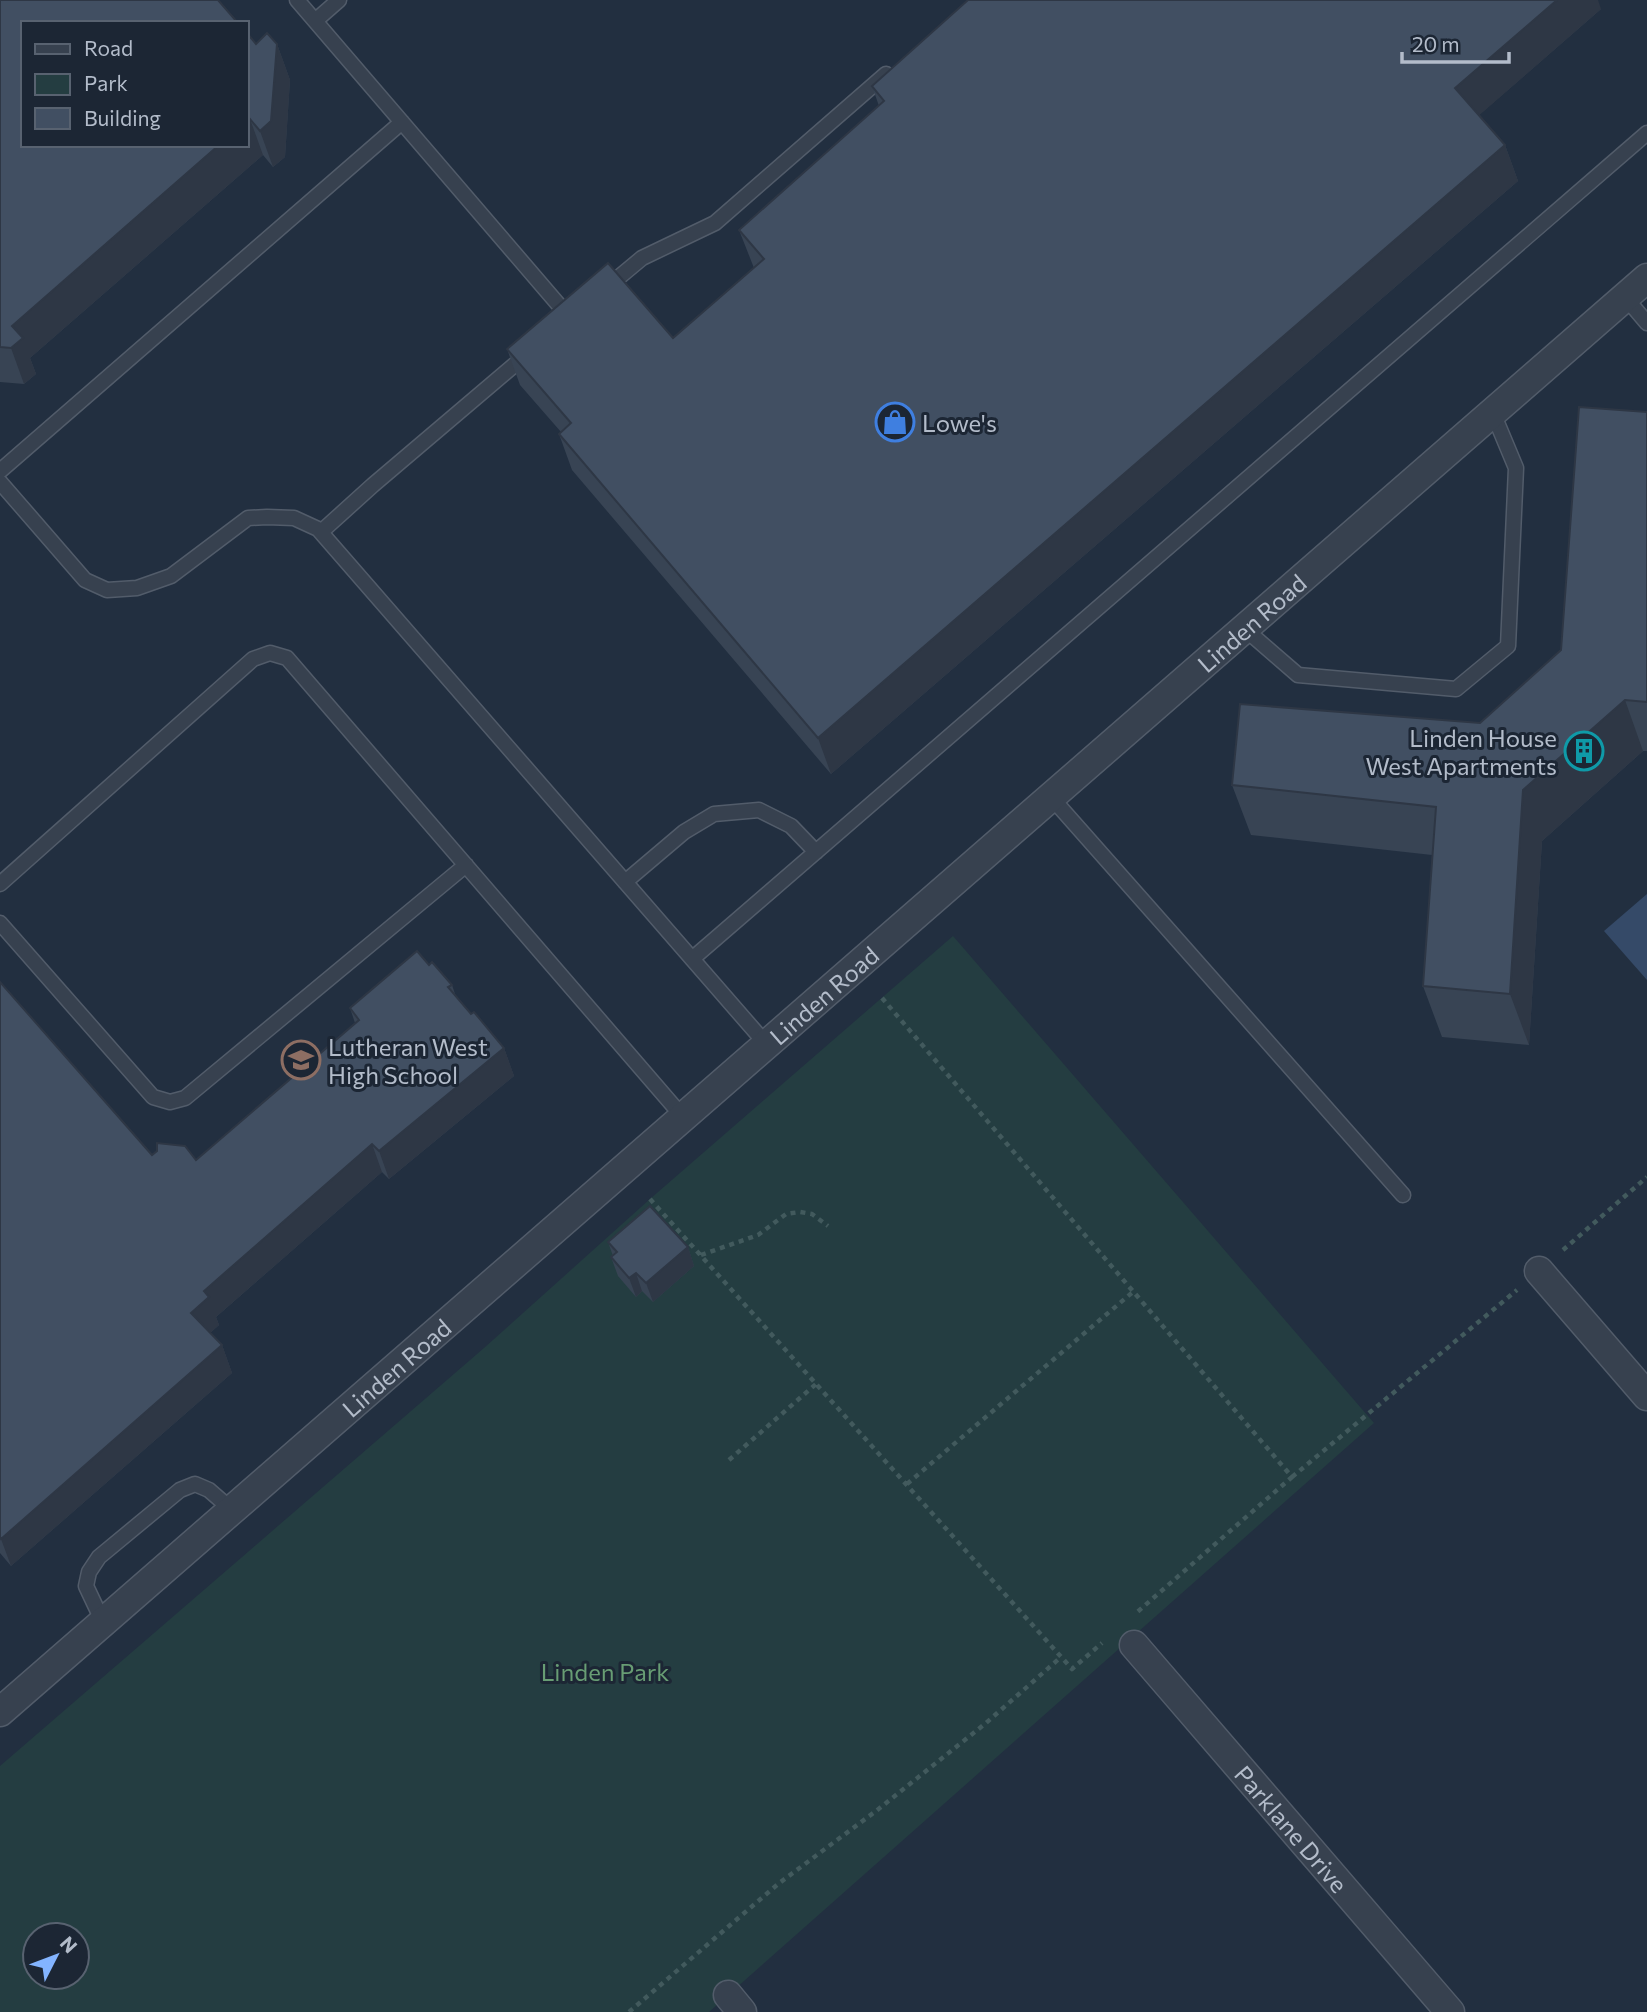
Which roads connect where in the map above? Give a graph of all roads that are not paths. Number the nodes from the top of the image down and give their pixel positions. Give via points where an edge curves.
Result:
1 (297, 0) edge
2 (339, 0) edge
3 (315, 21) junction
4 (895, 67) edge
5 (402, 122) junction
6 (1647, 132) edge
7 (1647, 278) edge
8 (600, 293) edge
9 (1625, 297) junction
10 (570, 318) edge
11 (1647, 323) edge
12 (538, 345) edge
13 (1493, 412) junction
14 (0, 471) edge
15 (0, 482) edge
16 (321, 532) junction
17 (1245, 629) junction
18 (1051, 797) junction
19 (816, 852) junction
20 (466, 865) junction
21 (625, 882) junction
22 (0, 884) edge
23 (0, 923) edge
24 (692, 959) junction
25 (767, 1045) junction
26 (683, 1117) junction
27 (1403, 1195) dead end
28 (1539, 1271) road end
29 (1647, 1396) edge
30 (232, 1510) junction
31 (103, 1622) junction
32 (1125, 1633) road end
33 (0, 1712) edge
34 (1450, 2012) edge

1 - 3 lane
2 - 3 lane
3 - 5 lane
4 - 8 lane via 715,223 642,258
5 - 10 lane
5 - 14 lane
6 - 19 lane
7 - 9 street, Linden Road
9 - 11 lane
9 - 13 street, Linden Road
12 - 16 lane
13 - 17 street, Linden Road
13 - 17 lane via 1516,468 1508,646 1456,689 1298,675
15 - 16 lane via 85,580 107,590 137,588 171,576 248,518 294,519
16 - 21 lane
17 - 18 street, Linden Road
18 - 25 street, Linden Road
18 - 27 lane
19 - 21 lane via 791,826 760,810 714,814 684,832
19 - 24 lane
20 - 22 lane via 287,658 270,653 253,659
20 - 23 lane via 185,1098 170,1102 153,1097
20 - 26 lane
21 - 24 lane
24 - 25 lane
25 - 26 street, Linden Road
26 - 30 street, Linden Road
28 - 29 street
30 - 31 street, Linden Road
30 - 31 lane via 195,1484 180,1490 99,1557 86,1586
31 - 33 street, Linden Road
32 - 34 street, Parklane Drive

